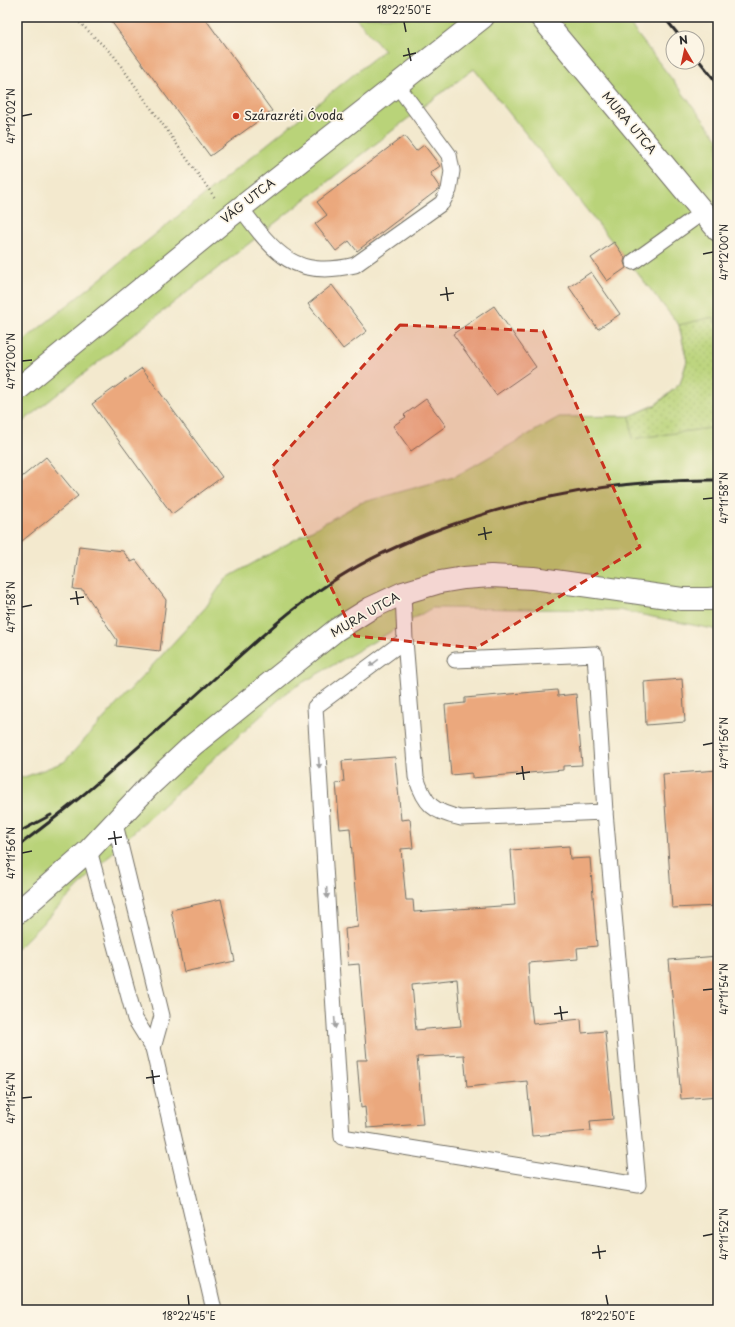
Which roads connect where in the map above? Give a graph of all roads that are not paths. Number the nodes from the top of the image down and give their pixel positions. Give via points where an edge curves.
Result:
1 (483, 17) edge
2 (541, 17) edge
3 (397, 85) junction
4 (234, 212) junction
5 (703, 212) junction
6 (718, 230) edge
7 (633, 262) dead end
8 (17, 390) edge
9 (403, 593) junction
10 (718, 598) edge
11 (405, 640) junction
12 (455, 660) dead end
13 (605, 812) junction
14 (115, 824) junction
15 (89, 850) junction
16 (17, 913) edge
17 (153, 1048) junction
18 (214, 1310) edge

1 - 3 street, VÁG UTCA
2 - 5 street, MURA UTCA
3 - 4 street, VÁG UTCA
3 - 4 lane via 449,154 452,171 449,190 442,203 355,265 338,269 315,269 294,263 282,256
4 - 8 street, VÁG UTCA
5 - 6 street, MURA UTCA
5 - 7 lane
9 - 10 street, MURA UTCA via 440,582 491,576 533,578 682,599
9 - 11 lane
9 - 14 street, MURA UTCA via 371,608 336,630 193,745
11 - 13 lane via 416,777 421,793 431,806 444,814 461,818
11 -> 13 lane via 315,707 342,1137 638,1186
12 - 13 lane via 595,654
14 - 15 street, MURA UTCA
14 - 17 lane via 162,1016
15 - 16 street, MURA UTCA
15 - 17 lane via 135,1019
17 - 18 lane

